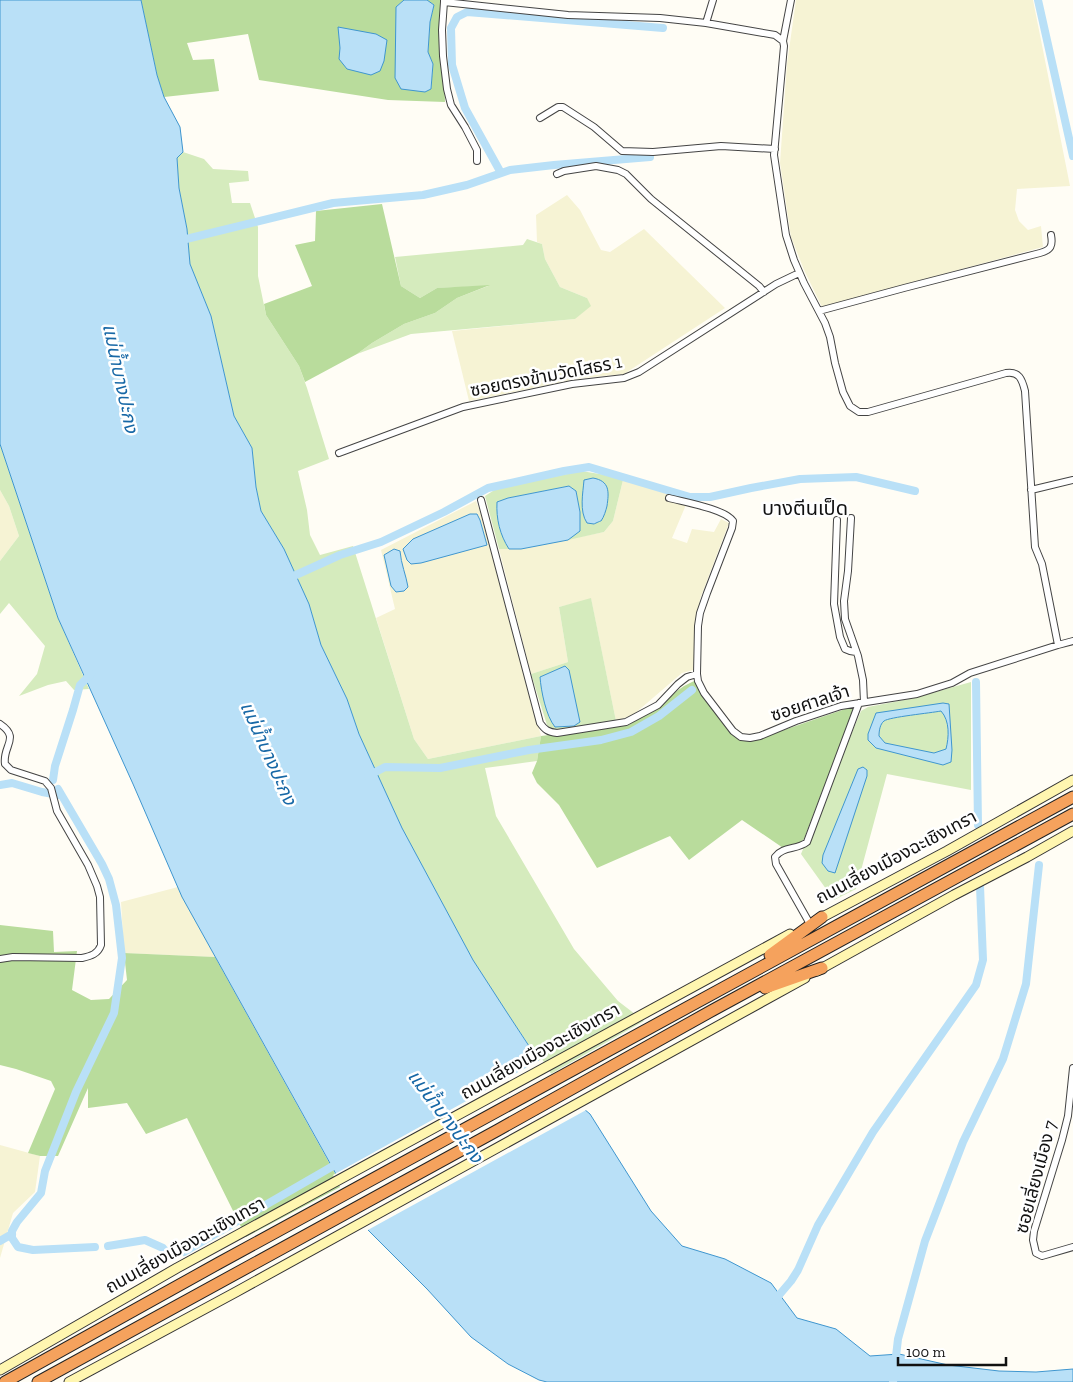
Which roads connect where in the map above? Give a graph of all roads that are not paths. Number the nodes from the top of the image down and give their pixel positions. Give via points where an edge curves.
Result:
1 (713, 0) edge
2 (791, 0) edge
3 (444, 1) edge
4 (706, 23) junction
5 (783, 41) junction
6 (540, 118) dead end
7 (775, 148) junction
8 (477, 161) dead end
9 (557, 174) dead end
10 (1051, 236) dead end
11 (799, 273) junction
12 (764, 292) junction
13 (819, 311) junction
14 (339, 454) dead end
15 (1073, 480) edge
16 (1031, 490) junction
17 (669, 498) dead end
18 (481, 500) dead end
19 (851, 518) dead end
20 (837, 520) dead end
21 (1073, 641) edge
22 (1058, 645) junction
23 (856, 652) junction
24 (697, 674) junction
25 (862, 703) junction
26 (0, 724) edge
27 (1073, 780) edge
28 (1073, 797) edge
29 (1073, 814) edge
30 (1073, 831) edge
31 (822, 917) junction
32 (810, 924) junction
33 (0, 959) edge
34 (822, 968) junction
35 (728, 985) junction
36 (735, 998) junction
37 (1073, 1068) edge
38 (1073, 1247) edge
39 (0, 1370) edge
40 (5, 1382) edge
41 (38, 1382) edge
42 (69, 1382) edge

1 - 4 street
2 - 5 street
3 - 4 street via 568,15
3 - 8 street via 442,30 447,89 451,105 477,150
4 - 5 street via 775,35
5 - 7 street
6 - 7 street via 563,107 622,151 653,152 721,146
7 - 11 street via 786,235
9 - 12 street via 596,166 626,174 651,199
10 - 13 street via 1051,248 1047,251
11 - 12 street, ซอยตรงข้ามวัดโสธร 1
11 - 13 street
12 - 14 street, ซอยตรงข้ามวัดโสธร 1 via 647,367 624,378 572,384 463,407
13 - 16 street via 830,337 843,392 850,406 859,412 1006,373 1017,374 1024,391
15 - 16 street
16 - 22 street via 1035,547 1041,561
17 - 24 street, ซอยศาลเจ้า via 716,511 733,521 699,620
18 - 24 street via 544,730 557,733 626,722 658,704 678,684
19 - 23 street via 844,601 845,619
20 - 23 street via 834,604 845,649
21 - 22 street, ซอยศาลเจ้า
22 - 25 street, ซอยศาลเจ้า via 916,694
23 - 25 street via 863,680
24 - 25 street, ซอยศาลเจ้า via 708,698 733,731 745,738 760,736 841,706
25 - 32 street via 807,842 782,850 775,857
26 - 33 street via 11,738 5,754 6,764 12,770 46,781 57,810 88,865 100,897 101,945 90,956 82,958
27 - 31 main road, ถนนเลี่ยงเมืองฉะเชิงเทรา
28 - 35 highway, ถนนเลี่ยงเมืองฉะเชิงเทรา
29 - 36 highway
30 - 34 main road
31 - 32 main road, ถนนเลี่ยงเมืองฉะเชิงเทรา
31 - 35 highway
32 - 39 main road, ถนนเลี่ยงเมืองฉะเชิงเทรา via 214,1248
34 - 36 highway
34 - 42 main road
35 - 40 highway, ถนนเลี่ยงเมืองฉะเชิงเทรา
36 - 41 highway
37 - 38 street, ซอยเลี่ยงเมือง 7 via 1068,1116 1033,1240 1036,1253 1042,1256

